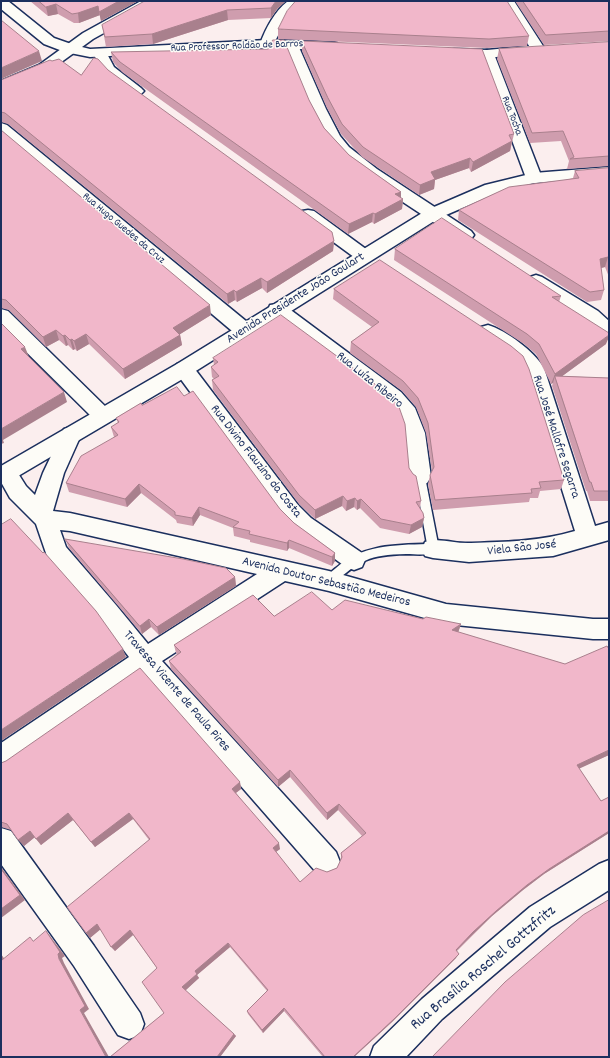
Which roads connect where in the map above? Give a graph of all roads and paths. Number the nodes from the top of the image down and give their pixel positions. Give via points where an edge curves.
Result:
1 (150, 1) edge
2 (297, 1) edge
3 (507, 1) edge
4 (1, 2) edge
5 (125, 6) edge
6 (267, 44) junction
7 (291, 45) junction
8 (344, 47) edge
9 (70, 49) junction
10 (538, 49) junction
11 (554, 49) edge
12 (443, 52) edge
13 (100, 53) junction
14 (487, 54) junction
15 (1, 86) edge
16 (150, 101) edge
17 (1, 128) edge
18 (609, 172) edge
19 (534, 178) junction
20 (298, 208) edge
21 (433, 214) junction
22 (477, 242) edge
23 (366, 255) junction
24 (388, 266) edge
25 (524, 273) edge
26 (277, 310) junction
27 (1, 316) edge
28 (471, 320) edge
29 (245, 331) junction
30 (609, 331) edge
31 (184, 369) junction
32 (103, 416) junction
33 (71, 435) junction
34 (4, 475) edge
35 (420, 477) joint
36 (44, 516) junction
37 (609, 531) edge
38 (588, 538) junction
39 (433, 550) junction
40 (354, 560) junction
41 (283, 570) junction
42 (329, 581) junction
43 (609, 629) edge
44 (144, 659) junction
45 (1, 758) edge
46 (1, 841) edge
47 (326, 862) dead end
48 (609, 874) edge
49 (129, 1024) dead end
50 (384, 1057) edge

1 - 5 street
2 - 6 street via 283,12
3 - 10 street
4 - 9 street, Rua Professor Roldão de Barros via 48,41
5 - 9 street
6 - 7 street, Rua Professor Roldão de Barros
6 - 13 street, Rua Professor Roldão de Barros
7 - 8 street, Rua Professor Roldão de Barros
7 - 21 street via 318,109 333,137 371,173
9 - 13 street, Rua Professor Roldão de Barros
9 - 15 street via 44,68
10 - 11 street
10 - 14 street
12 - 14 street
13 - 16 street via 108,69
14 - 19 street, Rua Tocha
17 - 29 street, Rua Hugo Guedes da Cruz
18 - 19 street, Avenida Presidente João Goulart
19 - 21 street, Avenida Presidente João Goulart via 491,189
20 - 23 street
21 - 22 street
21 - 23 street, Avenida Presidente João Goulart
23 - 24 street
23 - 26 street, Avenida Presidente João Goulart
25 - 30 street via 591,316
26 - 29 street, Avenida Presidente João Goulart
26 - 35 street, Rua Luíza Ribeiro via 394,397 408,413 415,433
27 - 32 street
28 - 38 street, Rua José Mallofre Segarra via 516,350 534,368
29 - 31 street, Avenida Presidente João Goulart
31 - 32 street, Avenida Presidente João Goulart
31 - 40 street, Rua Divino Flauzino da Costa via 290,511 303,524
32 - 33 street, Avenida Presidente João Goulart
33 - 34 street, Avenida Presidente João Goulart
33 - 36 street, Travessa Vicente de Paula Pires via 46,492
34 - 36 street
35 - 39 lane
36 - 41 street, Avenida Doutor Sebastião Medeiros
36 - 44 street, Travessa Vicente de Paula Pires via 56,552 108,612
37 - 38 street, Viela São José
38 - 39 street, Viela São José via 553,547 512,552 469,554
39 - 40 lane via 383,551
40 - 42 lane
41 - 42 street, Avenida Doutor Sebastião Medeiros
41 - 44 street
42 - 43 street, Avenida Doutor Sebastião Medeiros via 446,614
44 - 45 street
44 - 47 street, Travessa Vicente de Paula Pires
46 - 49 street via 84,956
48 - 50 street, Rua Brasília Roschel Gottzfritz via 540,917 432,1009

